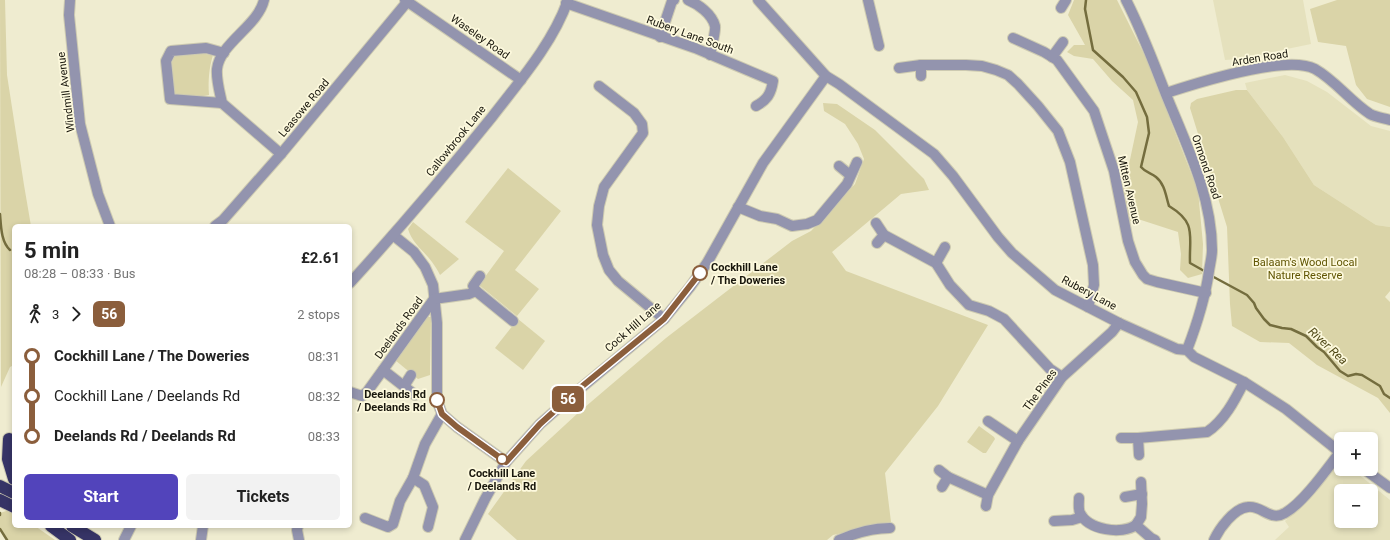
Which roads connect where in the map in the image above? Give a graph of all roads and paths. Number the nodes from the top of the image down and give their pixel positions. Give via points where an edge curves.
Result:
1 (70, 0) edge
2 (264, 0) edge
3 (674, 0) edge
4 (688, 0) edge
5 (758, 0) edge
6 (868, 0) edge
7 (1126, 0) edge
8 (406, 1) edge
9 (567, 2) edge
10 (660, 36) junction
11 (1013, 38) dead end
12 (1063, 42) dead end
13 (879, 46) dead end
14 (224, 53) junction
15 (710, 55) junction
16 (1052, 57) junction
17 (921, 65) junction
18 (899, 68) dead end
19 (826, 76) junction
20 (921, 76) dead end
21 (521, 80) junction
22 (599, 86) dead end
23 (1166, 93) junction
24 (222, 103) junction
25 (756, 106) dead end
26 (1390, 120) edge
27 (281, 154) junction
28 (857, 162) dead end
29 (839, 166) dead end
30 (850, 175) junction
31 (738, 207) junction
32 (876, 223) dead end
33 (109, 224) edge
34 (218, 224) edge
35 (393, 235) junction
36 (945, 247) dead end
37 (936, 263) junction
38 (480, 276) dead end
39 (352, 281) edge
40 (476, 291) junction
41 (1206, 293) junction
42 (434, 299) junction
43 (1088, 307) junction
44 (664, 319) junction
45 (513, 321) dead end
46 (1119, 323) junction
47 (1187, 350) junction
48 (383, 370) junction
49 (411, 375) dead end
50 (1062, 377) junction
51 (1244, 382) junction
52 (404, 386) junction
53 (352, 393) edge
54 (415, 395) dead end
55 (442, 414) junction
56 (988, 421) dead end
57 (1121, 438) dead end
58 (1138, 438) junction
59 (8, 439) edge
60 (1018, 441) junction
61 (1334, 447) edge
62 (1139, 455) dead end
63 (8, 459) junction
64 (1334, 460) edge
65 (506, 462) junction
66 (939, 470) dead end
67 (12, 472) edge
68 (0, 473) edge
69 (1374, 476) edge
70 (948, 477) junction
71 (413, 478) junction
72 (1141, 482) dead end
73 (0, 486) edge
74 (942, 487) dead end
75 (1390, 488) edge
76 (12, 492) edge
77 (1142, 494) junction
78 (988, 495) junction
79 (1125, 497) dead end
80 (1079, 498) dead end
81 (0, 500) edge
82 (12, 506) edge
83 (986, 506) dead end
84 (1082, 517) junction
85 (365, 518) dead end
86 (1054, 522) dead end
87 (1136, 525) junction
88 (428, 527) dead end
89 (54, 528) edge
90 (75, 528) edge
91 (130, 528) edge
92 (203, 528) edge
93 (298, 528) edge
94 (890, 528) dead end
95 (70, 540) edge
96 (95, 540) edge
97 (124, 540) edge
98 (201, 540) edge
99 (299, 540) edge
100 (466, 540) edge
101 (838, 540) edge
102 (1155, 540) edge
103 (1214, 540) edge

1 - 33 street, Windmill Avenue via 69,15 80,124 98,194
2 - 14 street via 260,12
3 - 10 street
4 - 15 street via 708,14 715,27
5 - 19 street, Rubery Lane
6 - 13 street
7 - 23 street, Ormond Road
8 - 21 street, Waseley Road
8 - 27 street, Leasowe Road
9 - 10 street, Rubery Lane South
9 - 21 street, Callowbrook Lane via 556,26
10 - 15 street, Rubery Lane South
11 - 16 street, Mitten Avenue
12 - 16 street
14 - 24 street via 217,68
14 - 24 street via 206,48 171,51 166,61 170,100
15 - 25 street, Rubery Lane South via 774,81 771,94
16 - 41 street, Mitten Avenue via 1057,60 1094,110 1114,171 1134,262 1147,279
17 - 18 street
17 - 20 street
17 - 43 street via 974,66 1008,75 1058,131 1070,162 1093,265 1094,284
19 - 31 street, Cock Hill Lane via 763,163
19 - 43 street, Rubery Lane via 934,154 1012,254 1055,290
21 - 35 street, Callowbrook Lane
22 - 44 street via 634,113 642,124 643,134 602,191 598,225 602,255 618,281
23 - 26 street, Arden Road via 1231,74 1269,67 1307,66 1328,78 1370,114
23 - 41 street, Ormond Road via 1202,189 1210,220 1212,252
24 - 27 street
27 - 34 street, Leasowe Road
28 - 30 street
29 - 30 street
30 - 31 street via 846,184 817,220 807,224 792,226
31 - 44 street, Cock Hill Lane via 707,263
32 - 37 street via 881,239
35 - 39 street, Callowbrook Lane
35 - 42 street, Deelands Road via 414,252 425,266 433,285
36 - 37 street
37 - 50 street via 950,285 969,305 1004,319 1050,369
38 - 40 street via 473,286
40 - 42 street
40 - 45 street
41 - 47 street, Ormond Road
42 - 48 street, Deelands Road
42 - 55 street, Deelands Road via 438,324 437,400
43 - 46 street, Rubery Lane
44 - 65 street, Cock Hill Lane via 540,424
46 - 47 street, Rubery Lane via 1177,349
46 - 50 street, The Pines
47 - 51 street, Rubery Lane
48 - 52 street, Deelands Road
48 - 53 street, Deelands Road via 362,396
49 - 52 street
50 - 60 street, The Pines
51 - 58 street via 1236,399 1207,432
51 - 61 street, Rubery Lane via 1286,409
52 - 54 street, Deelands Road
55 - 65 street
55 - 71 street via 425,444
56 - 60 street
57 - 58 street
58 - 62 street
59 - 63 highway
60 - 78 street, The Pines
63 - 67 highway
63 - 68 highway
64 - 103 street via 1298,503 1284,514 1273,516 1247,507 1224,524
65 - 100 street, Cock Hill Lane
66 - 70 street
69 - 75 street
70 - 74 street
70 - 78 street
71 - 85 street via 400,501 393,524 388,527
71 - 88 street via 424,485 433,507
72 - 77 street
73 - 76 highway
77 - 79 street
77 - 87 street via 1141,517
78 - 83 street, The Pines
80 - 84 street via 1079,512
81 - 82 highway
84 - 86 street
84 - 87 street via 1091,525 1114,531
87 - 102 street
89 - 95 highway
90 - 96 highway
91 - 97 street
92 - 98 street
93 - 99 street
94 - 101 street via 852,534

